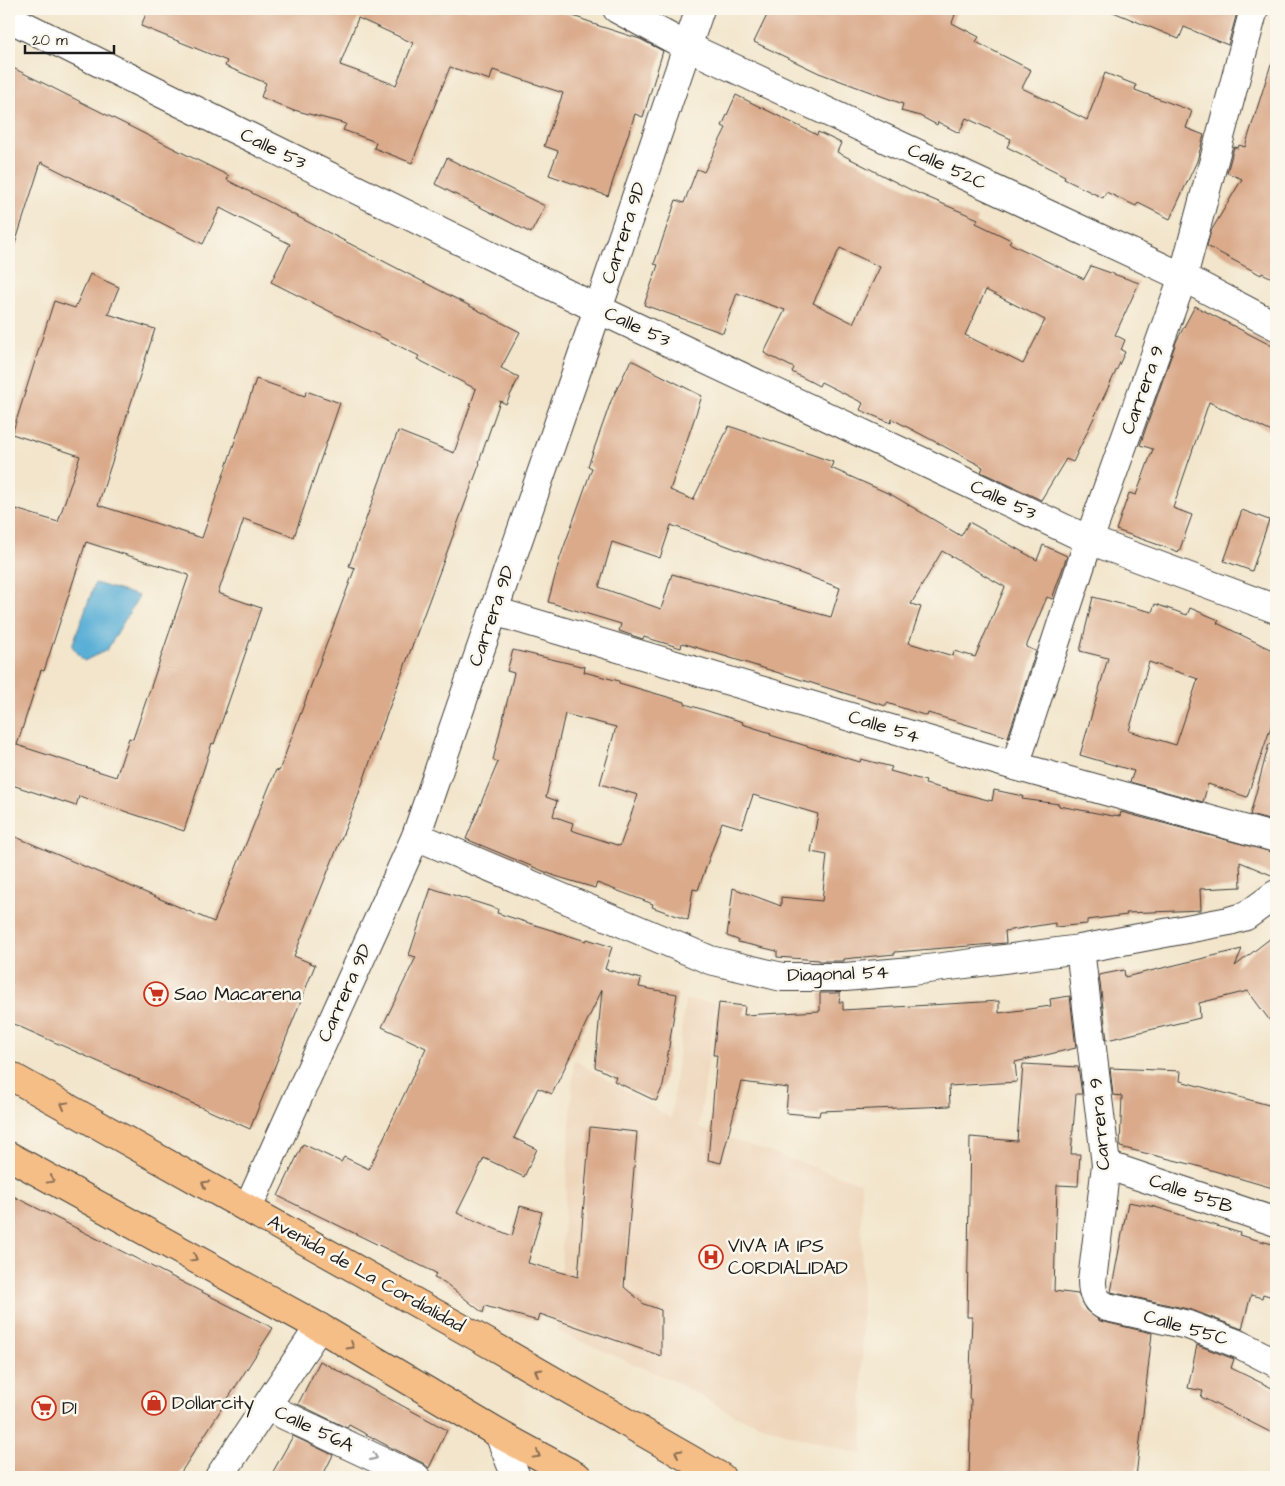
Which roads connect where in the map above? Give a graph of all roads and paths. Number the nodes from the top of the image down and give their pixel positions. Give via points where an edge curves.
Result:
1 (616, 9) edge
2 (700, 9) edge
3 (1254, 9) edge
4 (9, 18) edge
5 (686, 46) junction
6 (1183, 277) junction
7 (598, 309) junction
8 (1276, 326) edge
9 (1089, 540) junction
10 (1276, 609) edge
11 (494, 611) junction
12 (1015, 766) junction
13 (416, 836) junction
14 (1276, 838) edge
15 (1276, 894) edge
16 (1080, 950) junction
17 (9, 1075) edge
18 (9, 1156) edge
19 (1106, 1165) junction
20 (248, 1208) junction
21 (1276, 1222) edge
22 (1095, 1298) joint
23 (319, 1327) junction
24 (1276, 1363) edge
25 (267, 1407) junction
26 (499, 1434) junction
27 (218, 1477) edge
28 (416, 1477) edge
29 (516, 1477) edge
30 (578, 1477) edge
31 (721, 1477) edge

1 - 5 street, Calle 52C
2 - 5 street, Carrera 9D
3 - 6 street, Carrera 9
4 - 7 street, Calle 53
5 - 6 street, Calle 52C
5 - 7 street, Carrera 9D
6 - 8 street, Calle 52C
6 - 9 street, Carrera 9
7 - 9 street, Calle 53
7 - 11 street, Carrera 9D
9 - 10 street, Calle 53
9 - 12 street, Carrera 9
11 - 12 street, Calle 54
11 - 13 street, Carrera 9D
12 - 14 street, Calle 54
13 - 16 street, Diagonal 54 via 710,960 782,977 845,977 904,972
13 - 20 street, Carrera 9D
15 - 16 street, Diagonal 54 via 1246,916 1229,921
16 - 19 street, Carrera 9
20 -> 17 main road, Avenida de La Cordialidad
18 -> 23 main road
19 - 21 street, Calle 55B
19 - 22 street, Carrera 9 via 1092,1281
31 -> 20 main road, Avenida de La Cordialidad
22 - 24 street, Calle 55C via 1107,1307 1188,1325 1241,1345
23 - 25 street
23 -> 26 main road
25 - 27 street
25 -> 28 street, Calle 56A
26 - 29 street
26 -> 30 main road

